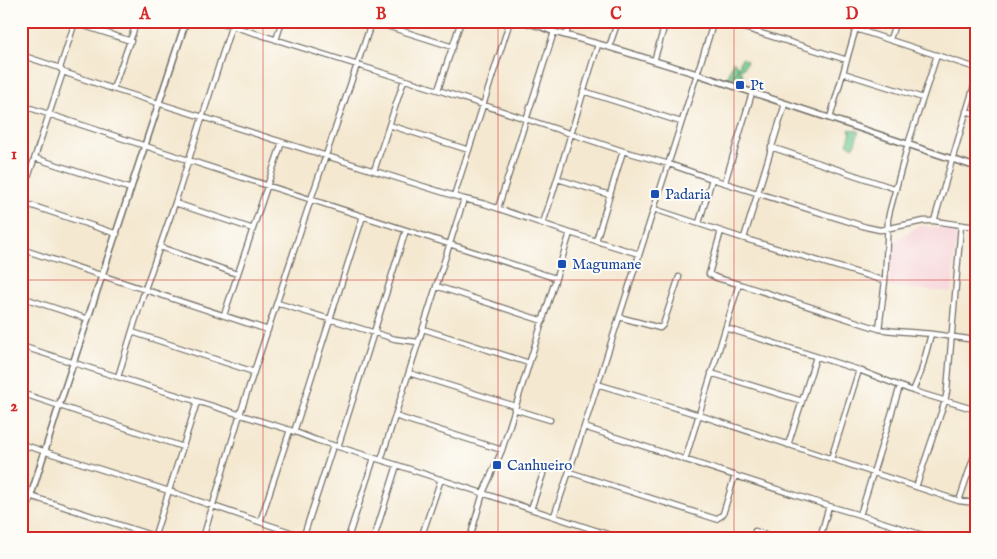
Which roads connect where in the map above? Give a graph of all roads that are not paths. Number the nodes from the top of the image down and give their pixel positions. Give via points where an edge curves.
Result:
1 (27, 21) edge
2 (138, 21) edge
3 (186, 21) edge
4 (216, 21) edge
5 (282, 21) edge
6 (372, 21) edge
7 (461, 21) edge
8 (510, 21) edge
9 (570, 21) edge
10 (618, 21) edge
11 (666, 21) edge
12 (714, 21) edge
13 (722, 21) edge
14 (858, 21) edge
15 (896, 21) edge
16 (75, 22) edge
17 (523, 22) edge
18 (232, 24) edge
19 (856, 29) junction
20 (554, 32) junction
21 (566, 35) junction
22 (21, 38) edge
23 (890, 39) junction
24 (276, 40) junction
25 (131, 41) junction
26 (598, 45) junction
27 (453, 47) junction
28 (609, 47) junction
29 (21, 55) edge
30 (937, 55) junction
31 (847, 60) junction
32 (654, 61) junction
33 (356, 65) junction
34 (976, 68) edge
35 (62, 70) junction
36 (843, 73) junction
37 (697, 74) junction
38 (404, 80) junction
39 (976, 80) edge
40 (113, 89) junction
41 (438, 90) junction
42 (583, 91) junction
43 (752, 93) junction
44 (923, 98) junction
45 (159, 104) junction
46 (785, 104) junction
47 (21, 105) edge
48 (483, 105) junction
49 (966, 111) junction
50 (976, 114) edge
51 (49, 115) junction
52 (202, 117) junction
53 (830, 118) junction
54 (527, 119) junction
55 (681, 122) junction
56 (389, 125) junction
57 (571, 134) junction
58 (282, 142) junction
59 (908, 144) junction
60 (146, 146) junction
61 (772, 148) junction
62 (469, 150) junction
63 (623, 151) junction
64 (326, 155) junction
65 (35, 158) junction
66 (952, 159) junction
67 (188, 160) junction
68 (669, 164) junction
69 (976, 167) edge
70 (374, 171) junction
71 (558, 179) junction
72 (712, 179) junction
73 (725, 182) junction
74 (267, 186) junction
75 (896, 188) junction
76 (131, 190) junction
77 (758, 193) junction
78 (454, 196) junction
79 (610, 196) junction
80 (310, 199) junction
81 (464, 199) junction
82 (21, 201) edge
83 (175, 203) junction
84 (498, 208) junction
85 (654, 209) junction
86 (363, 216) junction
87 (934, 221) junction
88 (543, 223) junction
89 (699, 223) junction
90 (961, 225) junction
91 (976, 227) edge
92 (253, 229) junction
93 (889, 229) junction
94 (406, 230) junction
95 (721, 230) junction
96 (570, 233) junction
97 (116, 234) junction
98 (744, 238) junction
99 (596, 241) junction
100 (450, 244) junction
101 (160, 247) junction
102 (21, 249) edge
103 (639, 254) junction
104 (237, 274) junction
105 (102, 276) junction
106 (679, 277) dead end
107 (555, 278) junction
108 (885, 281) junction
109 (739, 284) junction
110 (436, 286) junction
111 (145, 290) junction
112 (21, 297) edge
113 (277, 303) junction
114 (224, 315) junction
115 (619, 316) junction
116 (330, 318) junction
117 (88, 319) junction
118 (543, 321) junction
119 (726, 328) junction
120 (423, 329) junction
121 (879, 329) junction
122 (268, 330) junction
123 (132, 332) junction
124 (374, 332) junction
125 (931, 334) junction
126 (951, 338) junction
127 (976, 340) edge
128 (418, 342) junction
129 (21, 346) edge
130 (816, 357) junction
131 (74, 363) junction
132 (529, 363) junction
133 (859, 370) junction
134 (254, 372) junction
135 (408, 373) junction
136 (711, 373) junction
137 (118, 378) junction
138 (597, 384) junction
139 (900, 386) junction
140 (913, 391) junction
141 (21, 393) edge
142 (802, 401) junction
143 (945, 401) junction
144 (197, 402) junction
145 (59, 406) junction
146 (515, 408) junction
147 (976, 410) edge
148 (240, 414) junction
149 (699, 415) junction
150 (395, 416) junction
151 (550, 420) dead end
152 (584, 427) junction
153 (292, 431) junction
154 (21, 444) edge
155 (788, 445) junction
156 (335, 446) junction
157 (182, 447) junction
158 (502, 450) junction
159 (976, 450) edge
160 (45, 452) junction
161 (374, 458) junction
162 (831, 459) junction
163 (381, 460) junction
164 (685, 460) junction
165 (397, 465) junction
166 (569, 472) junction
167 (874, 472) junction
168 (543, 474) dead end
169 (735, 476) junction
170 (441, 479) junction
171 (916, 487) junction
172 (169, 491) junction
173 (21, 493) edge
174 (484, 493) junction
175 (31, 496) junction
176 (959, 501) junction
177 (976, 503) edge
178 (213, 506) junction
179 (829, 506) junction
180 (531, 509) junction
181 (860, 515) junction
182 (554, 516) junction
183 (260, 522) junction
184 (21, 527) edge
185 (598, 531) junction
186 (756, 531) dead end
187 (920, 536) edge
188 (156, 537) edge
189 (305, 537) edge
190 (203, 538) edge
191 (348, 538) edge
192 (374, 538) edge
193 (421, 538) edge
194 (470, 538) edge
195 (596, 538) edge
196 (619, 538) edge
197 (776, 538) edge
198 (820, 538) edge
199 (932, 538) edge

1 - 22 street
2 - 25 street
3 - 45 street
4 - 18 street
5 - 24 street
6 - 27 street
6 - 33 street
7 - 27 street
8 - 48 street
9 - 21 street
10 - 28 street
11 - 32 street
12 - 37 street
13 - 31 street
14 - 19 street
15 - 23 street
16 - 25 street
16 - 35 street
17 - 20 street
18 - 24 street
18 - 52 street
19 - 23 street
19 - 31 street
20 - 21 street
20 - 54 street
21 - 26 street
23 - 30 street
24 - 33 street
25 - 40 street
26 - 28 street
26 - 42 street
27 - 41 street
28 - 32 street
29 - 35 street
30 - 34 street
30 - 44 street
31 - 36 street
32 - 37 street
33 - 38 street
33 - 64 street
35 - 40 street
35 - 51 street
36 - 44 street
36 - 53 street
37 - 43 street
37 - 55 street
38 - 41 street
38 - 56 street
39 - 49 street
40 - 45 street
41 - 48 street
42 - 55 street
42 - 57 street
43 - 46 street
43 - 73 street
44 - 59 street
45 - 52 street
45 - 60 street
46 - 53 street
46 - 61 street
47 - 51 street
48 - 54 street
48 - 62 street
49 - 50 street
49 - 66 street
51 - 60 street
51 - 65 street
52 - 58 street
52 - 67 street
53 - 59 street
54 - 57 street
54 - 84 street
55 - 68 street
56 - 62 street
56 - 70 street
57 - 63 street
57 - 71 street
58 - 64 street
58 - 74 street
59 - 66 street
59 - 75 street
60 - 67 street
60 - 76 street
61 - 75 street
61 - 77 street
62 - 78 street
63 - 68 street
63 - 79 street
64 - 70 street
64 - 80 street
65 - 76 street
65 - 82 street
66 - 69 street
66 - 87 street
67 - 74 street
67 - 83 street
68 - 72 street
68 - 85 street
70 - 78 street
71 - 79 street
71 - 88 street
72 - 73 street
72 - 89 street
73 - 77 street
74 - 80 street
74 - 92 street
75 - 93 street via 888,219
76 - 97 street
77 - 93 street via 866,227
77 - 98 street
78 - 81 street
79 - 99 street
80 - 86 street
80 - 113 street
81 - 84 street
81 - 100 street
82 - 97 street
83 - 92 street
83 - 101 street
84 - 88 street
85 - 89 street
85 - 103 street
86 - 94 street
86 - 116 street
87 - 90 street
87 - 93 street
88 - 96 street
89 - 95 street
90 - 91 street
90 - 126 street
92 - 104 street
93 - 108 street
94 - 100 street
94 - 124 street
95 - 98 street
95 - 109 street via 709,274
96 - 99 street
96 - 107 street
97 - 105 street
98 - 108 street
99 - 103 street
100 - 107 street
100 - 110 street
101 - 104 street
101 - 111 street
102 - 105 street
103 - 115 street
104 - 114 street
105 - 111 street
105 - 117 street
106 - 115 street via 660,328
107 - 118 street
108 - 121 street
109 - 119 street
109 - 121 street
110 - 118 street
110 - 120 street
111 - 114 street
111 - 123 street
112 - 117 street
113 - 116 street
113 - 122 street
114 - 122 street
115 - 138 street
116 - 124 street
116 - 153 street
117 - 131 street
118 - 132 street
119 - 130 street
119 - 136 street
120 - 128 street
120 - 132 street
121 - 125 street
122 - 134 street
123 - 134 street
123 - 137 street
124 - 128 street
124 - 156 street
125 - 126 street
125 - 140 street
126 - 127 street
126 - 143 street
128 - 135 street
129 - 131 street
130 - 133 street
130 - 142 street
131 - 137 street
131 - 145 street
132 - 146 street
133 - 139 street
133 - 162 street
134 - 148 street
135 - 146 street
135 - 150 street
136 - 142 street
136 - 149 street
137 - 144 street
138 - 149 street
138 - 152 street
139 - 140 street
139 - 167 street
140 - 143 street
141 - 145 street
142 - 155 street
143 - 147 street
143 - 171 street
144 - 148 street
144 - 157 street
145 - 157 street
145 - 160 street
146 - 151 street
146 - 158 street
148 - 153 street
148 - 178 street
149 - 155 street
149 - 164 street
150 - 158 street
150 - 163 street
152 - 164 street
152 - 166 street
153 - 156 street
153 - 183 street
154 - 160 street
155 - 162 street
156 - 161 street
156 - 189 street
157 - 172 street
158 - 174 street
159 - 176 street
160 - 172 street
160 - 175 street
161 - 163 street
161 - 191 street
162 - 167 street
163 - 165 street
164 - 169 street
165 - 170 street
165 - 192 street
166 - 169 street via 716,519 723,514
166 - 182 street
167 - 171 street
167 - 181 street
168 - 180 street
169 - 179 street
170 - 174 street
170 - 193 street
171 - 176 street
172 - 178 street
172 - 188 street
173 - 175 street
174 - 180 street
174 - 194 street
175 - 184 street
175 - 188 street
176 - 177 street
178 - 183 street
178 - 190 street
179 - 181 street
179 - 198 street
180 - 182 street
181 - 187 street
182 - 185 street
183 - 189 street
185 - 195 street
185 - 196 street
186 - 197 street
187 - 199 street

